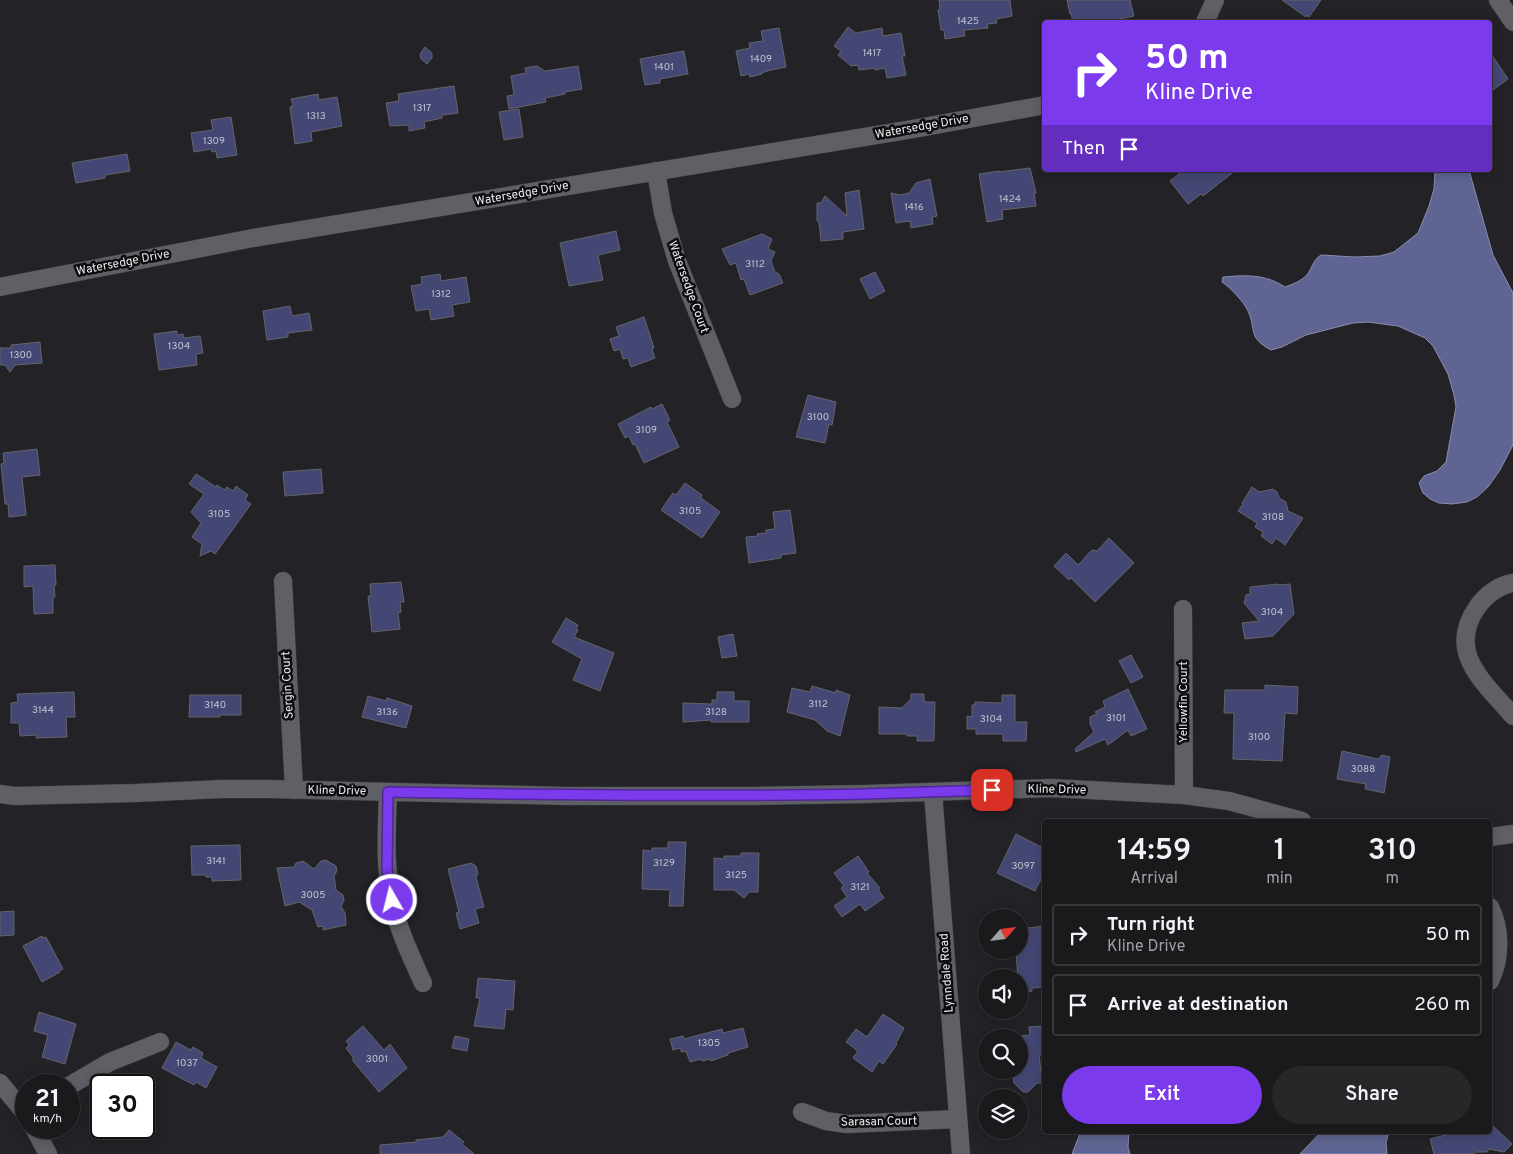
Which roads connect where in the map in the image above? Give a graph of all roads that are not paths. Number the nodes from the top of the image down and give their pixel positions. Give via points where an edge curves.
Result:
1 (1215, 0) edge
2 (1498, 0) edge
3 (1206, 20) edge
4 (1513, 22) edge
5 (1042, 106) edge
6 (656, 172) junction
7 (0, 287) edge
8 (732, 399) dead end
9 (283, 580) dead end
10 (1513, 583) edge
11 (1183, 608) dead end
12 (1513, 716) edge
13 (294, 790) junction
14 (388, 792) junction
15 (933, 792) junction
16 (0, 794) edge
17 (1184, 795) junction
18 (1295, 819) edge
19 (1513, 834) edge
20 (1492, 837) edge
21 (1492, 913) edge
22 (1492, 975) edge
23 (423, 983) dead end
24 (160, 1042) dead end
25 (80, 1080) edge
26 (0, 1083) edge
27 (15, 1101) edge
28 (802, 1112) dead end
29 (958, 1119) junction
30 (40, 1139) edge
31 (48, 1154) edge
32 (961, 1154) edge

1 - 3 street
2 - 4 street
5 - 6 street, Watersedge Drive
6 - 7 street, Watersedge Drive via 253,238
6 - 8 street, Watersedge Court via 663,213 677,261
9 - 13 street, Sergin Court
10 - 12 street via 1494,590 1483,599 1468,626 1466,648 1475,671
11 - 17 street, Yellowfin Court
13 - 14 street, Kline Drive
13 - 16 street, Kline Drive
14 - 15 street, Kline Drive via 751,796
14 - 23 street via 387,869 392,900 400,930
15 - 17 street, Kline Drive via 1051,788
15 - 29 street, Lynndale Road
17 - 18 street, Kline Drive via 1229,801
19 - 20 street
21 - 22 street via 1499,942
24 - 25 street via 110,1062
26 - 27 street
28 - 29 street, Sarasan Court via 826,1121 847,1124
29 - 32 street, Lynndale Road
30 - 31 street

